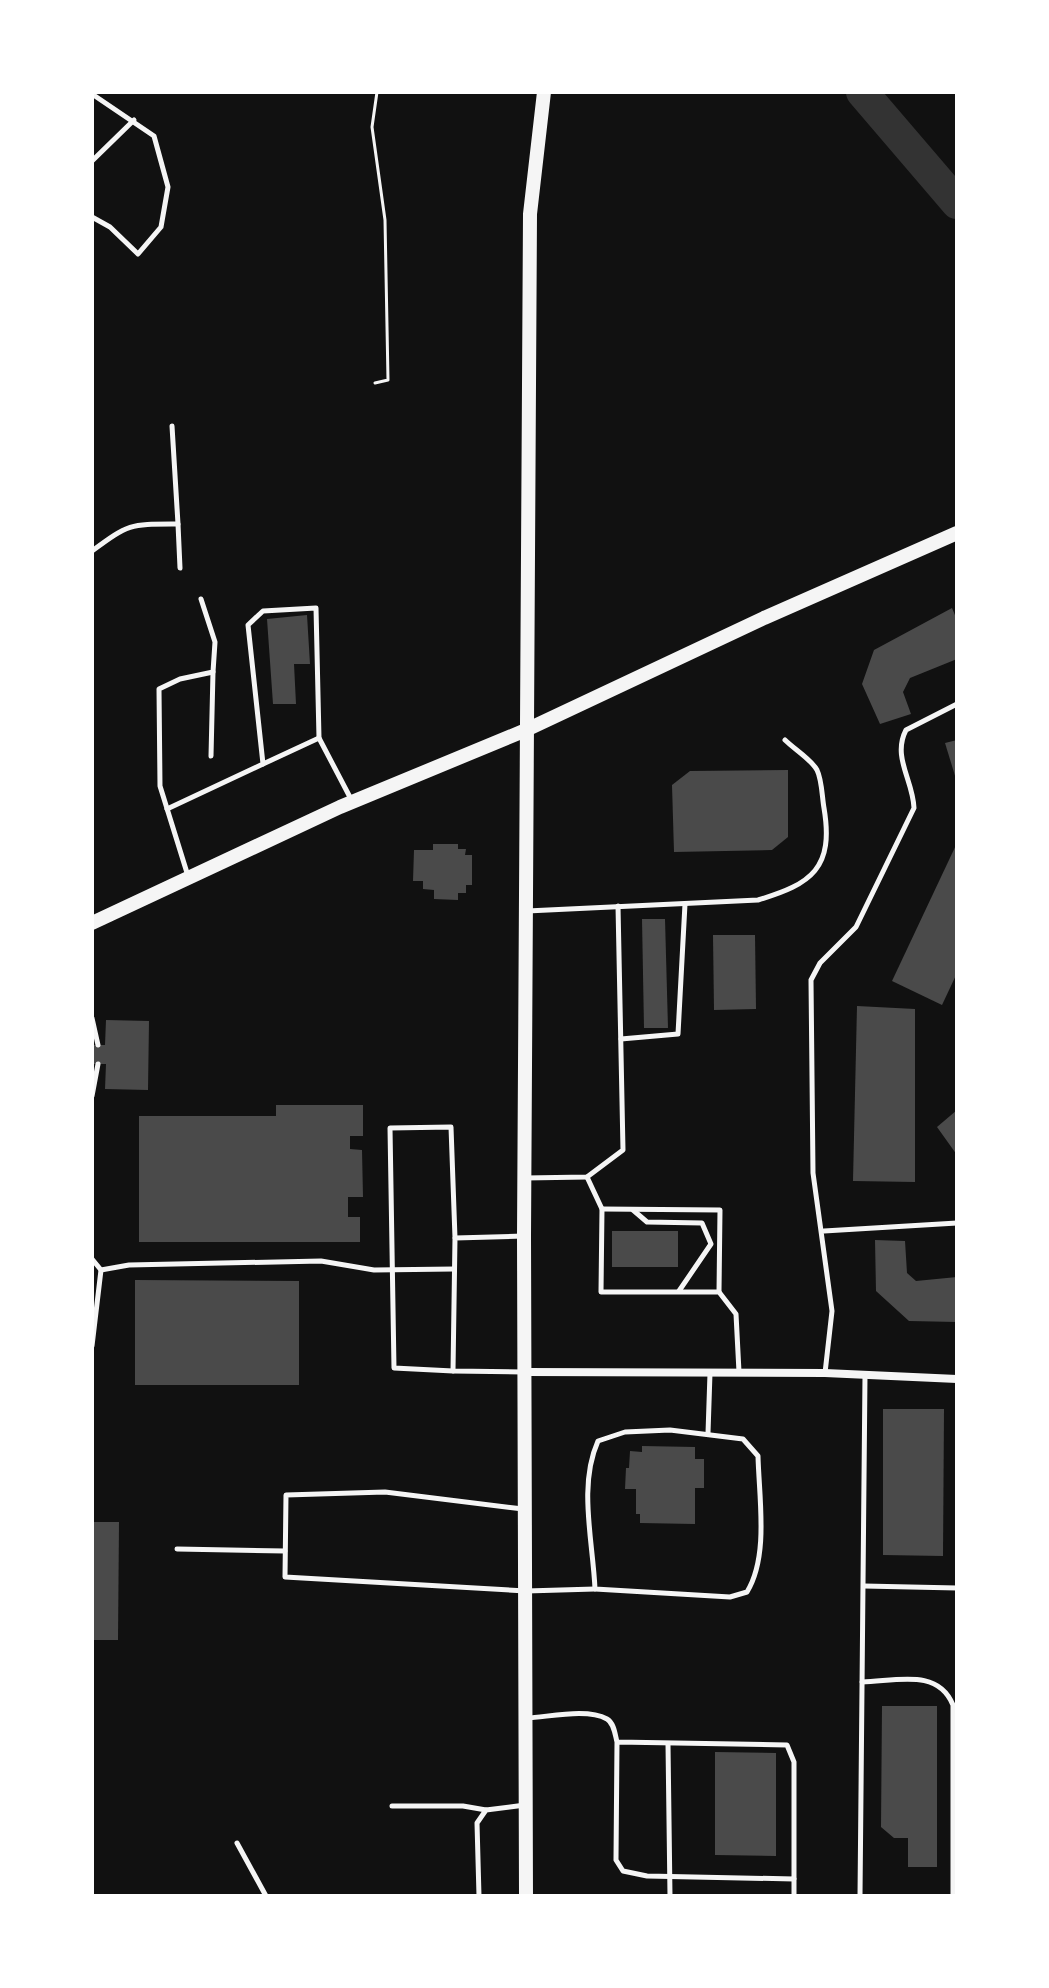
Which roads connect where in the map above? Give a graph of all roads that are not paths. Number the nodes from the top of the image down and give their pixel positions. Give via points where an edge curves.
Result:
1 (544, 92) edge
2 (92, 94) edge
3 (134, 119) junction
4 (92, 161) edge
5 (92, 217) edge
6 (172, 426) dead end
7 (178, 524) junction
8 (957, 533) edge
9 (92, 551) edge
10 (180, 568) dead end
11 (201, 599) dead end
12 (213, 672) junction
13 (957, 704) edge
14 (526, 730) junction
15 (319, 738) junction
16 (785, 740) dead end
17 (211, 756) dead end
18 (263, 764) junction
19 (353, 802) junction
20 (167, 809) junction
21 (188, 877) junction
22 (685, 904) junction
23 (618, 906) junction
24 (526, 911) junction
25 (92, 923) edge
26 (92, 1018) edge
27 (621, 1039) junction
28 (98, 1045) dead end
29 (98, 1064) dead end
30 (92, 1096) edge
31 (587, 1177) junction
32 (525, 1178) junction
33 (602, 1209) junction
34 (633, 1209) junction
35 (957, 1223) edge
36 (824, 1231) junction
37 (524, 1236) junction
38 (455, 1238) junction
39 (92, 1259) edge
40 (454, 1269) junction
41 (101, 1270) junction
42 (393, 1270) junction
43 (679, 1292) junction
44 (719, 1292) junction
45 (92, 1346) edge
46 (453, 1371) junction
47 (526, 1372) junction
48 (710, 1372) junction
49 (739, 1372) junction
50 (825, 1373) junction
51 (865, 1376) junction
52 (957, 1379) edge
53 (708, 1433) junction
54 (526, 1509) junction
55 (177, 1549) dead end
56 (285, 1551) junction
57 (864, 1586) junction
58 (957, 1588) edge
59 (595, 1589) junction
60 (526, 1591) junction
61 (862, 1682) junction
62 (526, 1718) junction
63 (617, 1742) junction
64 (668, 1744) junction
65 (526, 1805) junction
66 (392, 1806) dead end
67 (486, 1810) junction
68 (237, 1843) dead end
69 (669, 1877) junction
70 (794, 1879) junction
71 (266, 1896) edge
72 (479, 1896) edge
73 (526, 1896) edge
74 (670, 1896) edge
75 (794, 1896) edge
76 (860, 1896) edge
77 (953, 1896) edge

1 - 14 main road via 530,214
2 - 3 lane
3 - 4 lane
3 - 5 lane via 154,136 162,156 168,187 161,227 138,254
6 - 7 lane
7 - 9 lane via 118,529
7 - 10 lane
8 - 14 main road
11 - 12 lane via 215,642
12 - 17 lane
12 - 20 lane via 159,689 160,786
13 - 36 lane via 906,730 899,755 914,790 914,808 856,927 820,963 811,980 813,1173
14 - 19 main road
14 - 24 main road
15 - 18 lane
15 - 18 lane via 316,608 263,611 248,625
15 - 19 lane
16 - 22 lane via 817,771 828,833 813,876 792,890 758,900
18 - 20 lane
19 - 21 main road
20 - 21 lane
21 - 25 main road
22 - 23 lane
22 - 27 lane via 678,1034
23 - 24 lane
23 - 27 lane
24 - 32 main road
26 - 28 lane
27 - 31 lane via 623,1150
29 - 30 lane
31 - 32 lane
31 - 33 lane
32 - 37 main road
33 - 34 lane
33 - 43 lane via 601,1292
34 - 43 lane via 647,1222 702,1223 711,1244
34 - 44 lane via 720,1210
35 - 36 lane
36 - 50 lane via 832,1311
37 - 38 lane
37 - 47 main road
38 - 40 lane
38 - 42 lane via 451,1127 390,1128
39 - 41 lane
40 - 42 lane
40 - 46 lane
41 - 42 lane via 321,1261
41 - 45 lane
42 - 46 lane via 394,1368
43 - 44 lane
44 - 49 lane via 736,1314
46 - 47 lane
47 - 48 street
47 - 54 main road
48 - 49 street
48 - 53 lane
49 - 50 street
50 - 51 street
51 - 52 street
51 - 57 lane
53 - 59 lane via 625,1432 598,1441 589,1462 588,1484
53 - 59 lane via 743,1439 758,1456 759,1545 756,1578 747,1592 730,1597
54 - 56 lane via 385,1492 286,1495
54 - 60 main road
55 - 56 lane
56 - 60 lane via 285,1577
57 - 58 lane
57 - 61 lane
59 - 60 lane
60 - 62 main road
61 - 76 lane
61 - 77 lane via 936,1682 947,1690 953,1705
62 - 63 lane via 593,1715 608,1719
62 - 65 main road
63 - 64 lane
63 - 69 lane via 618,1866
64 - 69 lane
64 - 70 lane via 787,1745 794,1762
65 - 67 lane
65 - 73 main road
66 - 67 lane
67 - 72 lane via 477,1823
68 - 71 lane
69 - 70 lane
69 - 74 lane
70 - 75 lane

